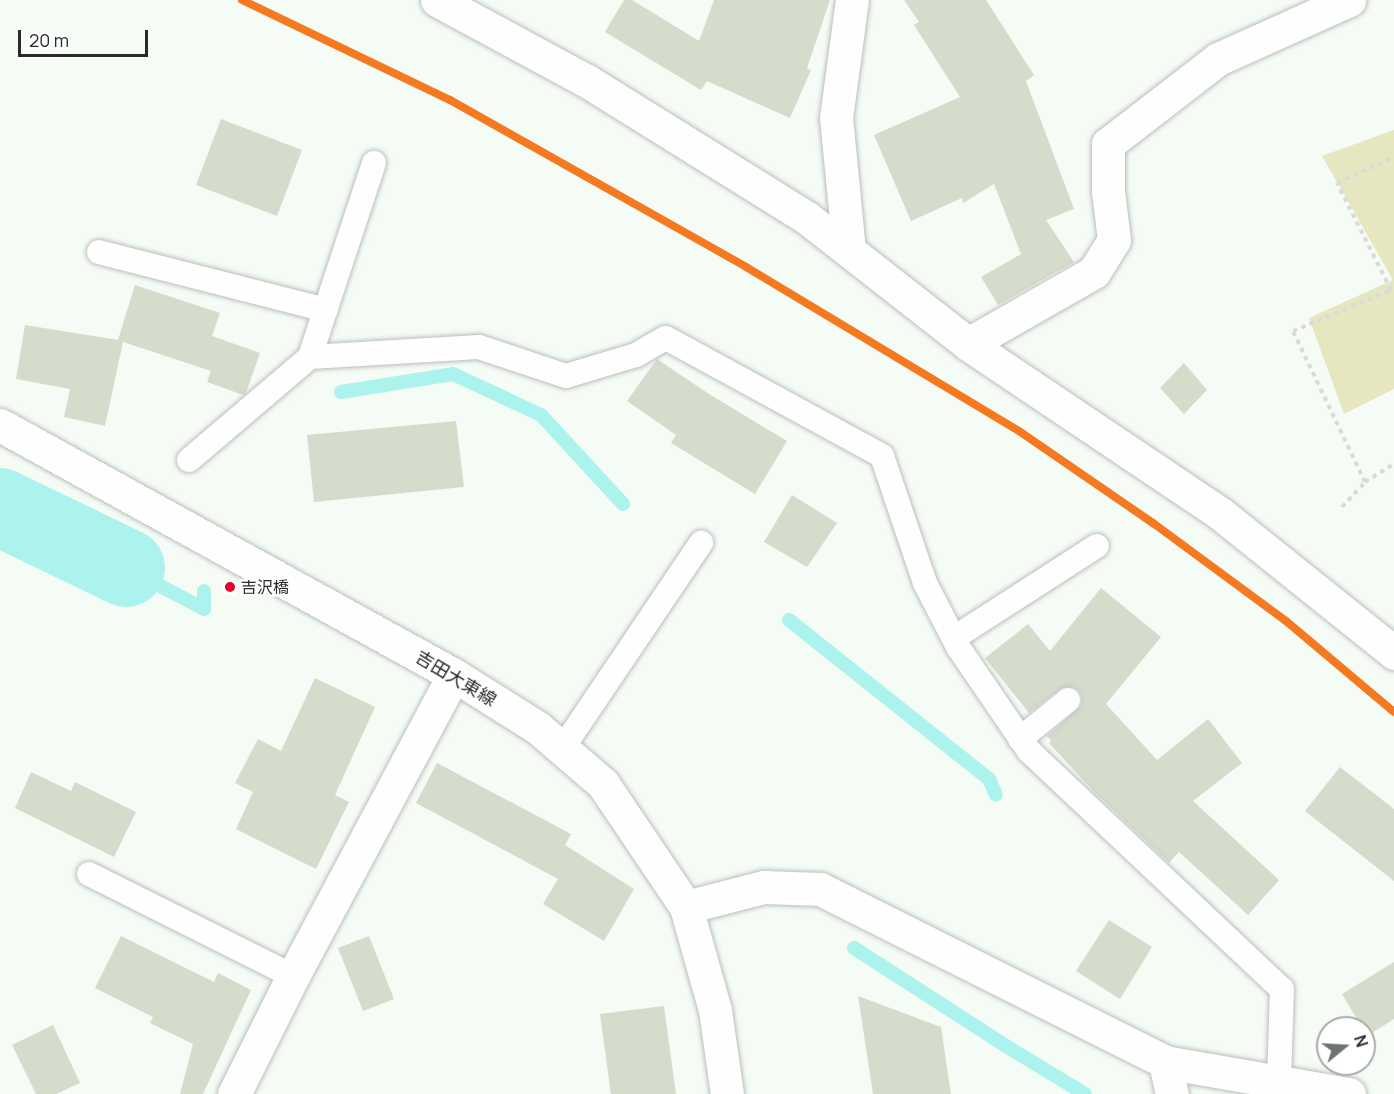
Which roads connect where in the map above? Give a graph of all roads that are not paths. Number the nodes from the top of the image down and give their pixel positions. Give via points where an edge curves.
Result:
1 (438, 0) edge
2 (852, 0) edge
3 (1350, 0) edge
4 (374, 163) dead end
5 (849, 250) junction
6 (99, 252) dead end
7 (326, 310) junction
8 (968, 344) junction
9 (310, 357) junction
10 (0, 425) edge
11 (189, 460) dead end
12 (701, 543) dead end
13 (1097, 546) dead end
14 (954, 638) junction
15 (1394, 653) edge
16 (454, 675) junction
17 (1068, 700) dead end
18 (1020, 739) junction
19 (562, 749) junction
20 (89, 874) dead end
21 (686, 907) junction
22 (293, 976) junction
23 (1165, 1062) junction
24 (1279, 1081) junction
25 (234, 1094) edge
26 (727, 1094) edge
27 (1172, 1094) edge
28 (1349, 1094) edge

1 - 5 street via 587,81 807,218
2 - 5 street via 836,118
3 - 8 street via 1218,59 1108,144 1114,240 1094,272
4 - 7 lane
5 - 8 street
6 - 7 lane
7 - 9 lane
8 - 15 street via 1222,515
9 - 11 lane
9 - 14 lane via 479,347 566,376 636,355 666,338 882,456 925,583
10 - 16 street, 吉田大東線
12 - 19 lane
13 - 14 lane
14 - 18 lane
16 - 19 street, 吉田大東線
16 - 22 street
17 - 18 lane
18 - 24 lane via 1029,752 1282,989
19 - 21 street, 吉田大東線 via 603,784
20 - 22 lane
21 - 23 street via 764,887 820,889
21 - 26 street, 吉田大東線 via 715,1011
22 - 25 street
23 - 24 street
23 - 27 street
24 - 28 street

